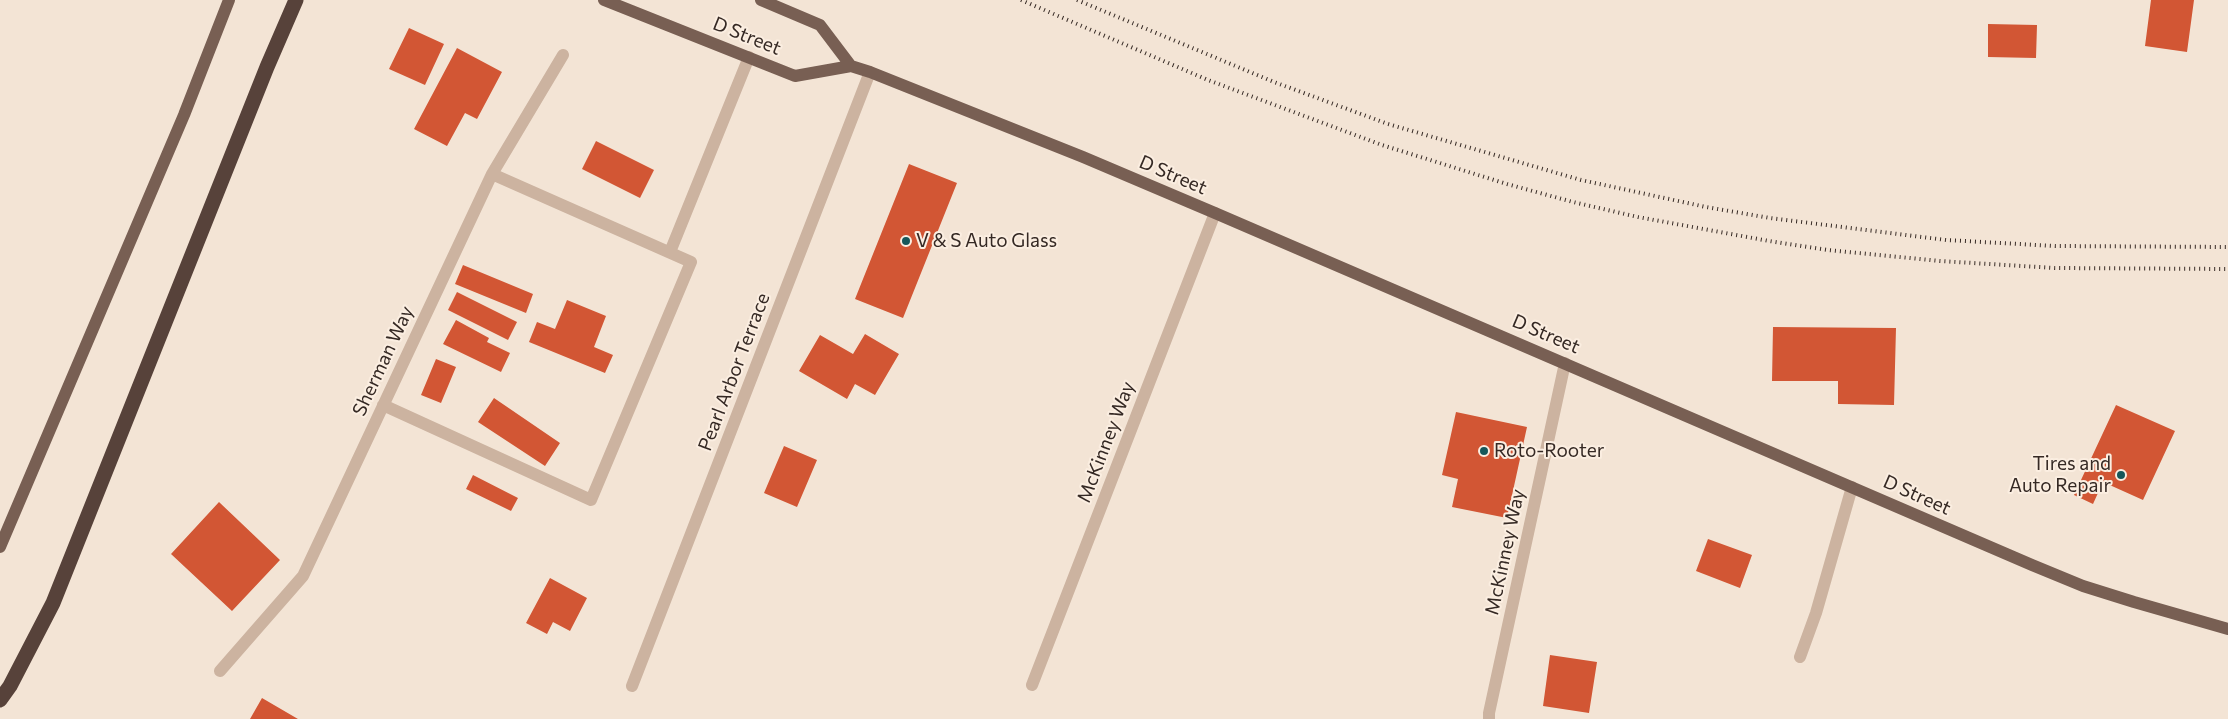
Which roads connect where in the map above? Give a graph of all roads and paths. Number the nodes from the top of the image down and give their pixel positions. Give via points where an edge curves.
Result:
1 (229, 0) edge
2 (296, 0) edge
3 (604, 0) edge
4 (761, 0) edge
5 (564, 54) dead end
6 (748, 57) junction
7 (851, 66) junction
8 (870, 72) junction
9 (492, 174) junction
10 (1216, 213) junction
11 (670, 252) junction
12 (1565, 363) junction
13 (384, 405) junction
14 (1852, 487) junction
15 (0, 547) edge
16 (2228, 629) edge
17 (1800, 657) dead end
18 (220, 671) dead end
19 (1032, 685) dead end
20 (632, 686) dead end
21 (0, 700) edge
22 (1489, 719) edge

1 - 15 main road via 184,115
2 - 21 highway via 52,603
3 - 6 main road, D Street
4 - 7 main road, D Street via 820,25
5 - 9 street, Sherman Way
6 - 7 main road, D Street via 795,76
6 - 11 street
7 - 8 main road, D Street
8 - 10 main road, D Street
8 - 20 street, Pearl Arbor Terrace
9 - 11 street
9 - 13 street, Sherman Way
10 - 12 main road, D Street
10 - 19 street, McKinney Way
11 - 13 street via 691,262 591,500
12 - 14 main road, D Street
12 - 22 street, McKinney Way
13 - 18 street, Sherman Way via 303,576
14 - 16 main road, D Street via 2083,586
14 - 17 street

